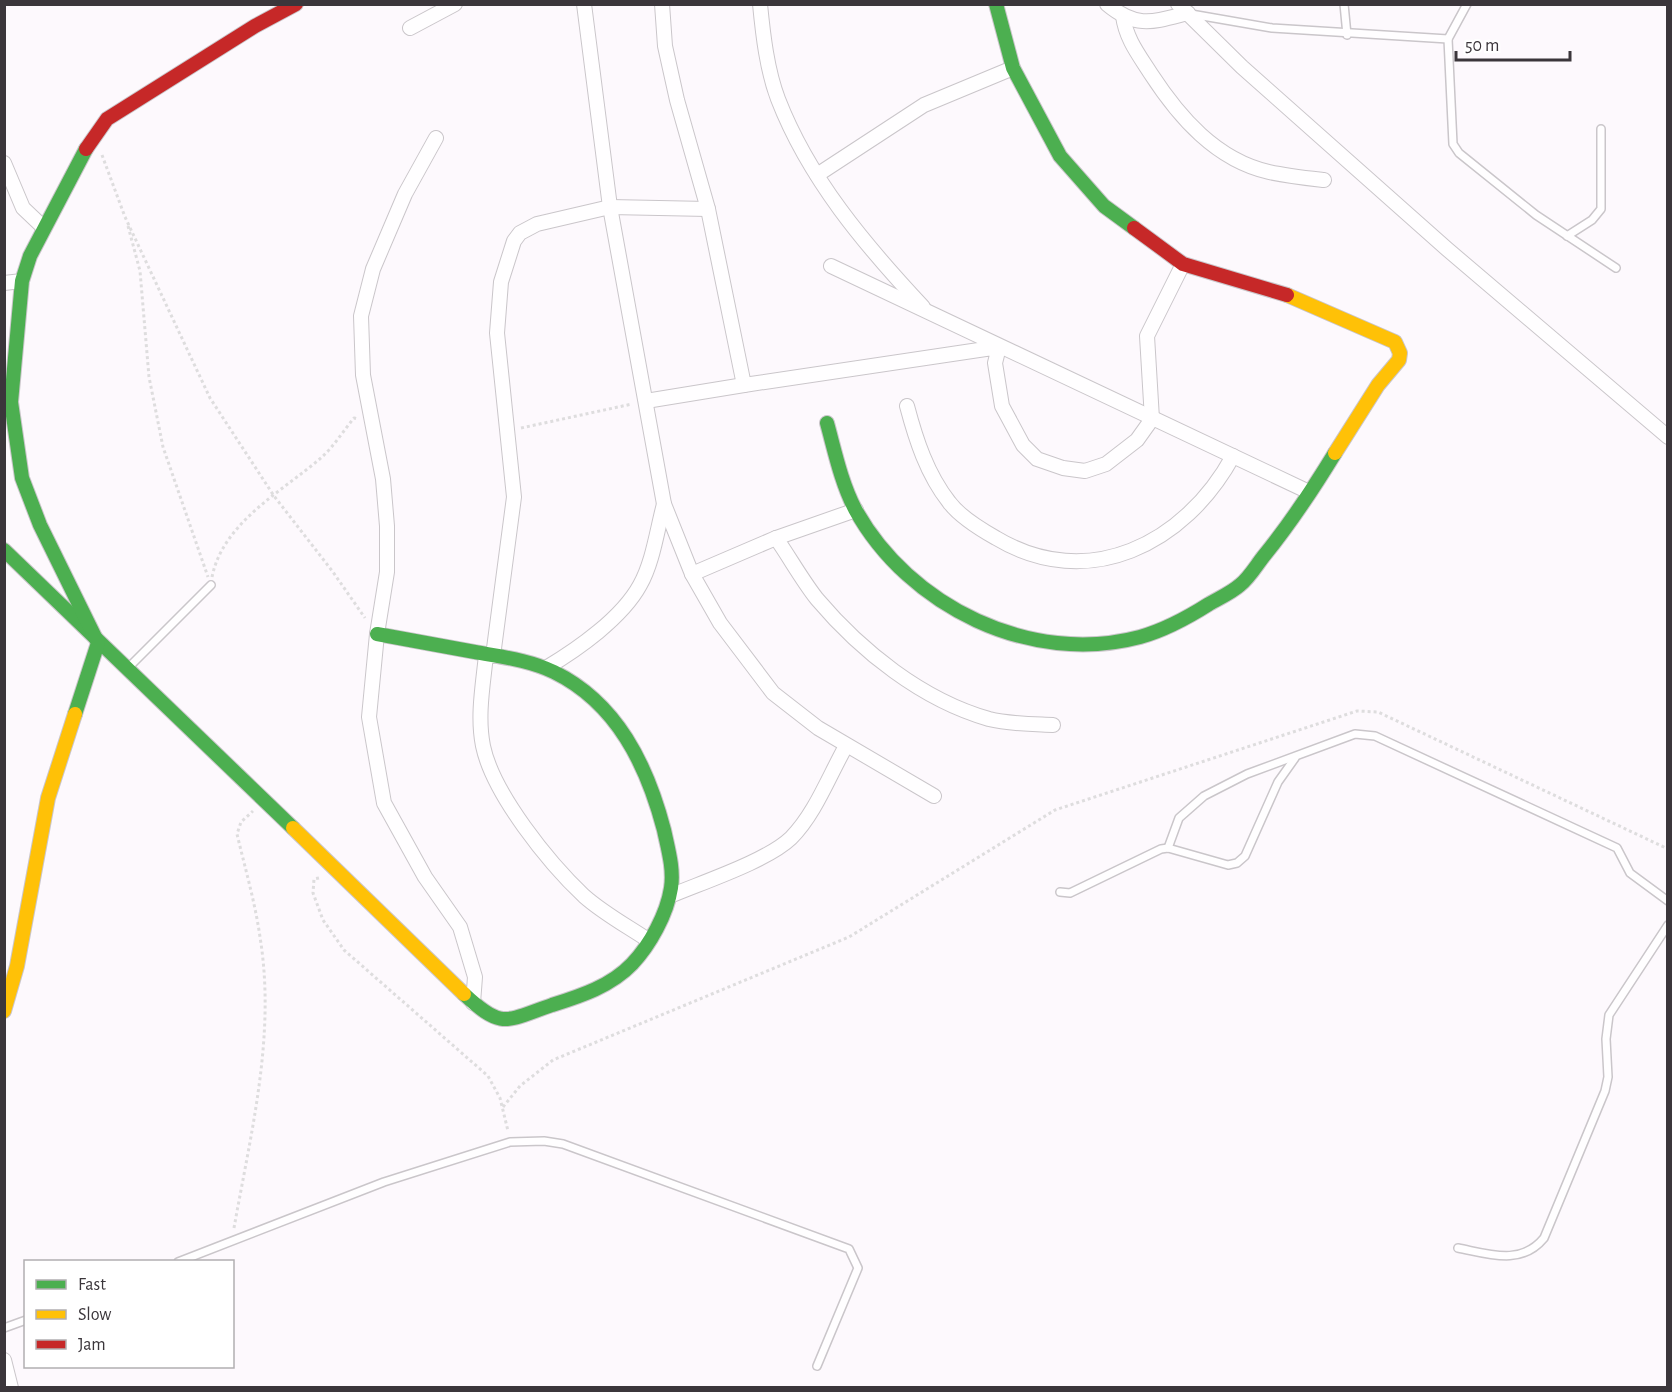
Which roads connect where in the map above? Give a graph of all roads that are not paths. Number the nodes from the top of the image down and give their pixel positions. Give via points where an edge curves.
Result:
1 (296, 4) edge
2 (455, 4) edge
3 (584, 4) edge
4 (662, 4) edge
5 (760, 4) edge
6 (996, 4) edge
7 (1107, 4) edge
8 (1344, 4) edge
9 (1467, 4) edge
10 (1183, 9) edge
11 (1123, 16) junction
12 (410, 28) dead end
13 (1347, 35) junction
14 (1448, 39) junction
15 (1012, 68) junction
16 (1601, 129) dead end
17 (436, 138) dead end
18 (4, 164) edge
19 (817, 175) junction
20 (1324, 180) dead end
21 (610, 207) junction
22 (708, 208) junction
23 (43, 226) junction
24 (1567, 236) junction
25 (1183, 264) junction
26 (831, 266) dead end
27 (1616, 268) dead end
28 (22, 281) junction
29 (4, 283) edge
30 (930, 315) junction
31 (999, 347) junction
32 (744, 385) junction
33 (646, 401) junction
34 (907, 406) dead end
35 (1152, 419) junction
36 (827, 423) dead end
37 (1668, 437) edge
38 (1233, 456) junction
39 (1309, 492) junction
40 (664, 504) junction
41 (856, 510) junction
42 (776, 538) junction
43 (4, 550) edge
44 (692, 574) junction
45 (211, 585) road end
46 (376, 634) junction
47 (98, 643) junction
48 (489, 656) junction
49 (546, 668) junction
50 (126, 669) junction
51 (1053, 725) dead end
52 (846, 746) junction
53 (1295, 758) junction
54 (934, 796) dead end
55 (1168, 848) junction
56 (1060, 892) dead end
57 (670, 896) junction
58 (1668, 901) edge
59 (1668, 925) edge
60 (648, 940) junction
61 (473, 1003) junction
62 (4, 1011) edge
63 (1458, 1248) dead end
64 (183, 1260) edge
65 (24, 1321) edge
66 (4, 1328) edge
67 (4, 1360) edge
68 (817, 1366) dead end
69 (11, 1388) edge

1 - 23 street via 115,113 94,135
2 - 12 street
3 - 21 street
4 - 22 street via 665,46 677,100
5 - 19 street via 778,98
6 - 15 street
7 - 11 street
8 - 13 lane
9 - 14 lane
10 - 11 street via 1147,24
10 - 13 lane via 1272,28
10 - 37 street via 1242,67 1438,241
11 - 20 street via 1130,42 1177,112 1212,144 1268,171
13 - 14 lane
14 - 24 lane via 1453,144 1459,153
15 - 19 street via 924,105
15 - 25 street via 1060,156 1104,206
16 - 24 lane via 1601,209 1592,220
17 - 46 street via 405,194 373,269 364,304 361,353 384,478 387,526 387,572
18 - 23 street via 24,208
19 - 30 street via 872,252
21 - 22 street
21 - 33 street
21 - 48 street via 537,224 520,233 501,282 497,333 512,462 513,514
22 - 32 street
23 - 28 street
24 - 27 lane
25 - 35 street via 1147,336
25 - 39 street via 1281,293 1340,316 1399,347 1399,360 1378,385
26 - 30 street
28 - 29 street
28 - 47 street via 11,402 22,478 40,525
30 - 31 street
31 - 32 street
31 - 35 street
31 - 35 street via 995,363 1002,406 1023,444 1037,459 1085,471 1106,464 1137,440
32 - 33 street
33 - 40 street
34 - 38 street via 927,466 950,504 1011,547 1045,558 1088,562 1108,560 1137,549 1195,508 1220,480
35 - 38 street
36 - 41 street via 843,483
38 - 39 street
39 - 41 street via 1280,539 1240,585 1179,623 1112,643 1047,644 1001,631 965,615 915,584
40 - 44 street
40 - 49 street via 637,590 591,639
41 - 42 street
42 - 44 street
42 - 51 street via 816,597 847,632 885,663 954,706 989,719
43 - 47 street
44 - 52 street via 720,623 773,693
45 - 50 lane
46 - 48 street
46 - 61 street via 369,717 384,803 425,877 460,927 475,977
47 - 50 street
47 - 62 street via 48,798 17,966
48 - 49 street
48 - 60 street via 481,713 483,744 492,771 524,825 585,897
49 - 57 street via 597,701 638,754 660,809 671,869
50 - 61 street
52 - 54 street
52 - 57 street via 805,820 788,840
53 - 55 lane via 1247,774 1204,796 1179,818
53 - 55 lane via 1278,782 1241,860 1228,865
53 - 58 lane via 1355,734 1375,736 1617,848 1630,873
55 - 56 lane via 1070,892
57 - 60 street
59 - 63 lane via 1609,1015 1605,1091 1544,1238 1535,1249 1513,1256
60 - 61 street via 634,962 617,977 568,1000 500,1020 490,1018
64 - 68 lane via 384,1182 510,1142 563,1144 849,1249 858,1268
65 - 66 lane
67 - 69 street

